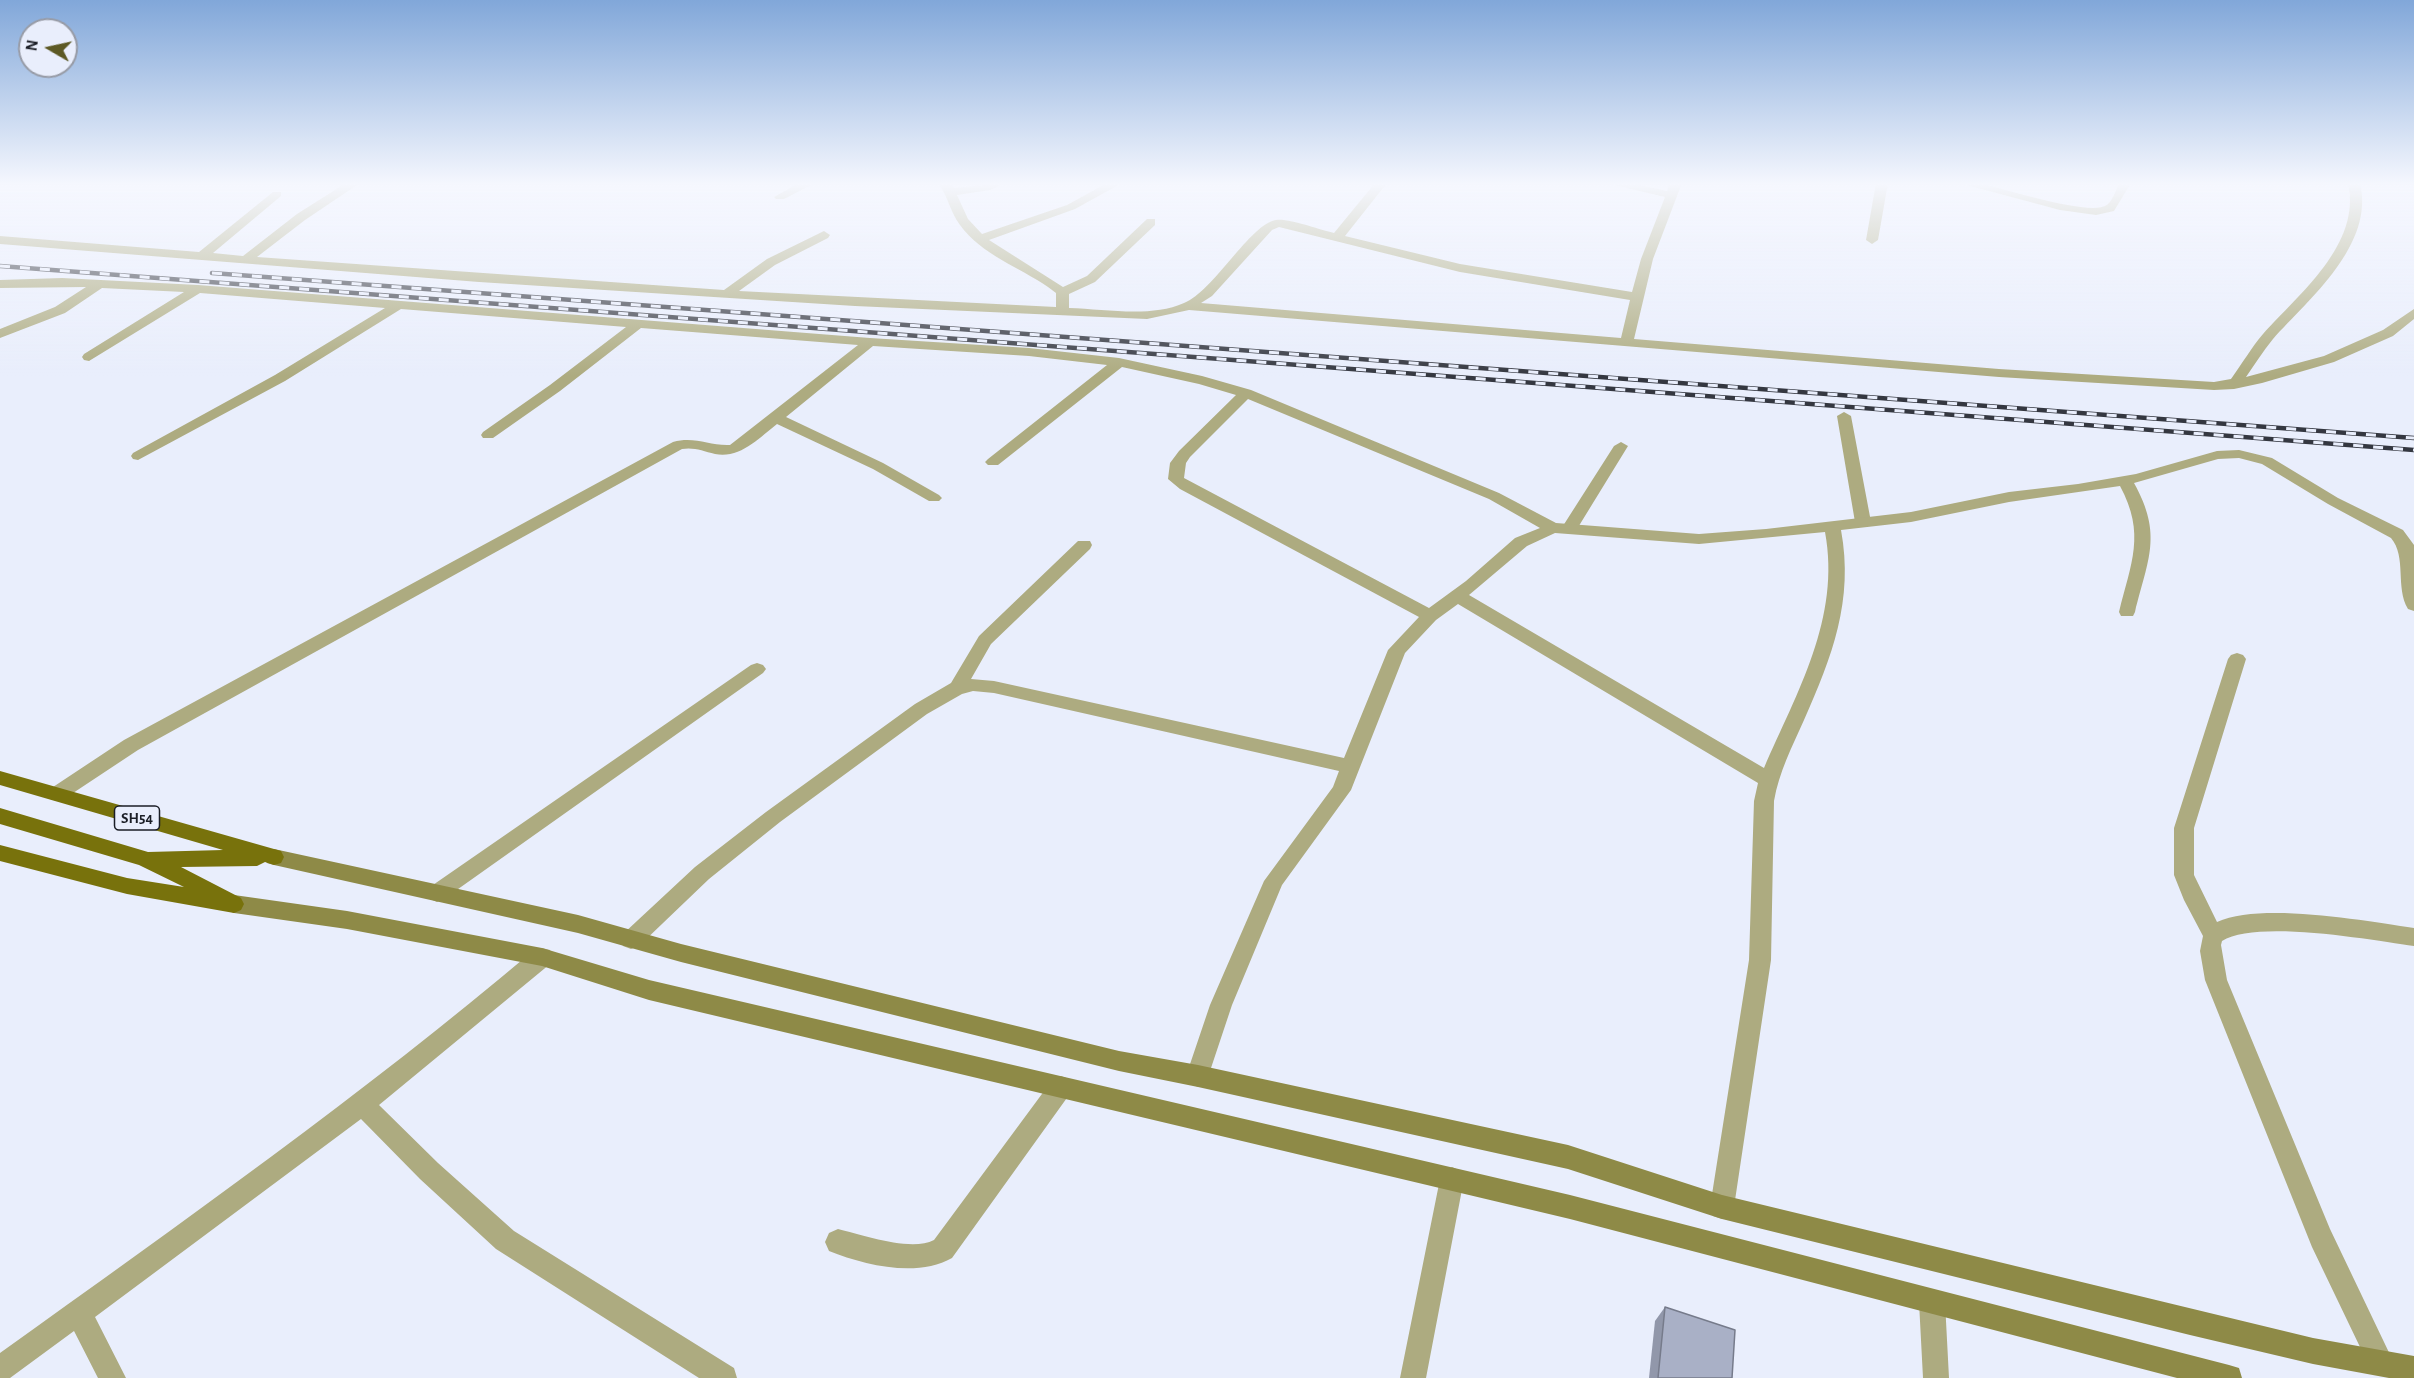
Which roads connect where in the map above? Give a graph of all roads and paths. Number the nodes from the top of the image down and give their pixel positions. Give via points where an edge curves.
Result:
1 (92, 247) edge
2 (213, 247) edge
3 (262, 247) edge
4 (800, 247) edge
5 (991, 247) edge
6 (1124, 247) edge
7 (1250, 247) edge
8 (1375, 247) edge
9 (1651, 247) edge
10 (2341, 247) edge
11 (202, 256) junction
12 (245, 260) junction
13 (101, 283) junction
14 (0, 284) edge
15 (198, 289) junction
16 (1062, 292) junction
17 (728, 293) junction
18 (1638, 297) junction
19 (398, 305) junction
20 (1189, 306) junction
21 (1063, 312) junction
22 (2414, 313) edge
23 (639, 323) junction
24 (0, 334) edge
25 (1627, 340) junction
26 (870, 342) junction
27 (88, 357) dead end
28 (1119, 362) junction
29 (2234, 385) junction
30 (1246, 393) junction
31 (1844, 416) dead end
32 (776, 418) junction
33 (488, 435) dead end
34 (1621, 447) dead end
35 (138, 456) dead end
36 (993, 462) dead end
37 (2124, 480) junction
38 (934, 498) dead end
39 (1863, 522) junction
40 (1832, 526) junction
41 (1561, 528) junction
42 (1084, 545) dead end
43 (1458, 596) junction
44 (2414, 604) edge
45 (2127, 612) dead end
46 (1430, 616) junction
47 (2237, 659) dead end
48 (757, 669) dead end
49 (957, 688) junction
50 (1351, 766) junction
51 (0, 778) edge
52 (1768, 780) junction
53 (57, 794) junction
54 (0, 816) edge
55 (0, 853) edge
56 (274, 857) junction
57 (145, 859) junction
58 (437, 893) junction
59 (234, 904) junction
60 (2213, 935) junction
61 (2414, 937) edge
62 (631, 940) junction
63 (542, 957) junction
64 (1198, 1076) junction
65 (1061, 1088) junction
66 (362, 1104) junction
67 (1452, 1179) junction
68 (1722, 1207) junction
69 (838, 1242) dead end
70 (1932, 1302) junction
71 (78, 1312) junction
72 (2380, 1363) junction
73 (0, 1369) edge
74 (2414, 1369) edge
75 (2200, 1375) edge
76 (113, 1378) edge
77 (724, 1378) edge
78 (1413, 1378) edge
79 (1936, 1378) edge
80 (2229, 1378) edge

1 - 11 street
2 - 11 street
3 - 12 street
4 - 17 street via 771,262
5 - 16 street
6 - 16 street via 1091,279
7 - 20 street via 1207,293
8 - 18 street via 1460,268
9 - 18 street
10 - 29 street via 2320,281 2263,343
11 - 12 street
12 - 17 street
13 - 14 street
13 - 15 street
13 - 24 street via 60,310
15 - 19 street
15 - 27 street
16 - 21 street
17 - 21 street
18 - 25 street
19 - 23 street
19 - 35 street via 280,378
20 - 21 street via 1147,315
20 - 25 street
22 - 29 street via 2388,333 2354,349
23 - 26 street
23 - 33 street
25 - 29 street via 1999,373 2190,386
26 - 28 street
26 - 32 street
28 - 30 street
28 - 36 street
30 - 41 street via 1494,496
30 - 46 street via 1184,454 1176,478
31 - 39 street
32 - 38 street via 886,470
32 - 53 street via 734,449 717,450 691,442 678,446 183,716
34 - 41 street
37 - 39 street
37 - 44 street via 2217,454 2258,457 2397,534 2406,545 2409,594
37 - 45 street via 2143,519 2144,534
39 - 40 street
40 - 41 street via 1699,539
40 - 52 street via 1838,566 1826,644
41 - 43 street via 1521,542
42 - 49 street via 985,640
43 - 46 street
43 - 52 street
46 - 50 street via 1397,650
47 - 60 street via 2184,828 2184,874
48 - 58 street
49 - 50 street via 994,687
49 - 62 street via 921,709 773,817 702,873
50 - 64 street via 1341,790 1274,881 1221,1005
51 - 53 main road, SH54
52 - 68 street via 1762,823 1760,960
53 - 56 main road, SH54
54 - 57 main road
55 - 59 main road via 127,886
56 - 57 main road
56 - 58 main road
57 - 59 main road
58 - 62 main road via 578,924
59 - 63 main road via 347,920
60 - 61 street via 2221,927 2266,922
60 - 72 street via 2210,951 2216,980 2321,1238
62 - 64 main road via 1119,1061
63 - 65 main road via 650,990
63 - 66 street
64 - 68 main road via 1568,1156
65 - 67 main road
65 - 69 street via 939,1252 909,1257
66 - 71 street
66 - 77 street via 506,1240
67 - 70 main road
67 - 78 street
68 - 72 main road via 2201,1325
70 - 75 main road
70 - 79 street
71 - 73 street
71 - 76 street
72 - 74 main road
75 - 80 main road

